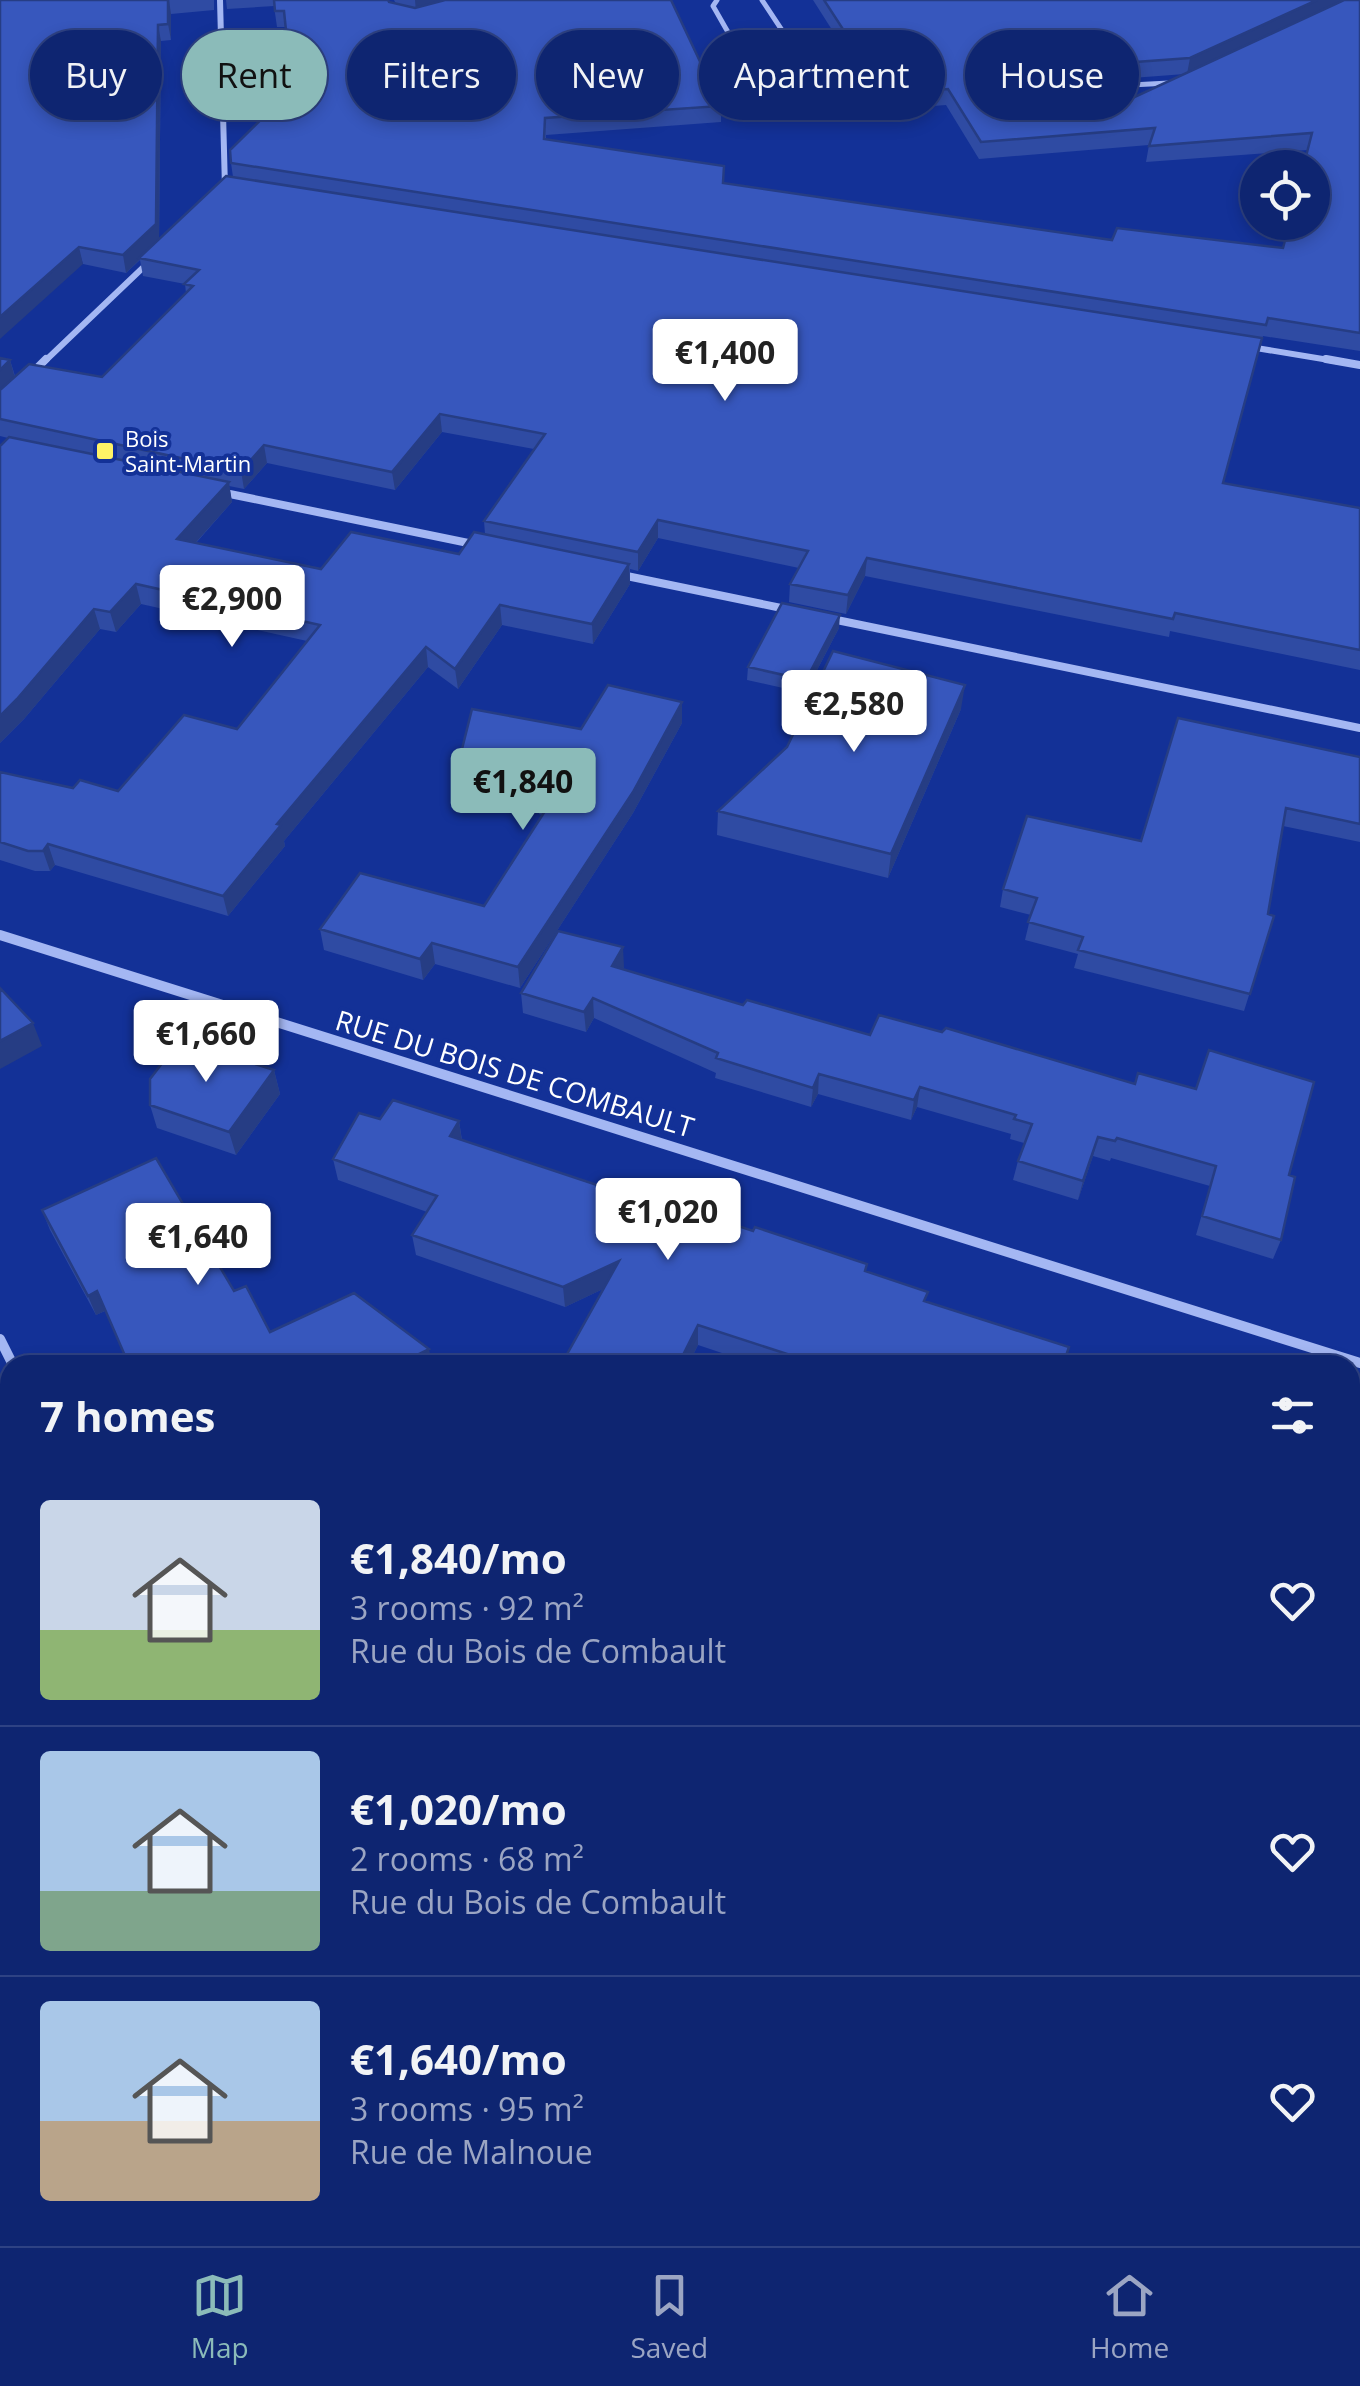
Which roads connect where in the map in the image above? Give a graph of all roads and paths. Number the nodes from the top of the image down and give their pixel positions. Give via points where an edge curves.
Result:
1 (220, 0) edge
2 (717, 0) edge
3 (762, 0) edge
4 (1139, 86) edge
5 (1161, 94) edge
6 (227, 186) junction
7 (239, 188) edge
8 (215, 198) edge
9 (163, 248) edge
10 (1243, 346) edge
11 (1360, 365) edge
12 (27, 378) edge
13 (218, 492) edge
14 (489, 548) edge
15 (605, 572) edge
16 (799, 612) edge
17 (818, 616) edge
18 (1360, 728) edge
19 (0, 935) edge
20 (1338, 1355) edge

1 - 6 street
2 - 3 lane via 714,6 747,61 789,66 799,56
4 - 5 lane via 1175,85
6 - 7 street
6 - 8 street
9 - 12 street
10 - 11 street
13 - 14 street
15 - 16 street
17 - 18 street
19 - 20 street, RUE DU BOIS DE COMBAULT

